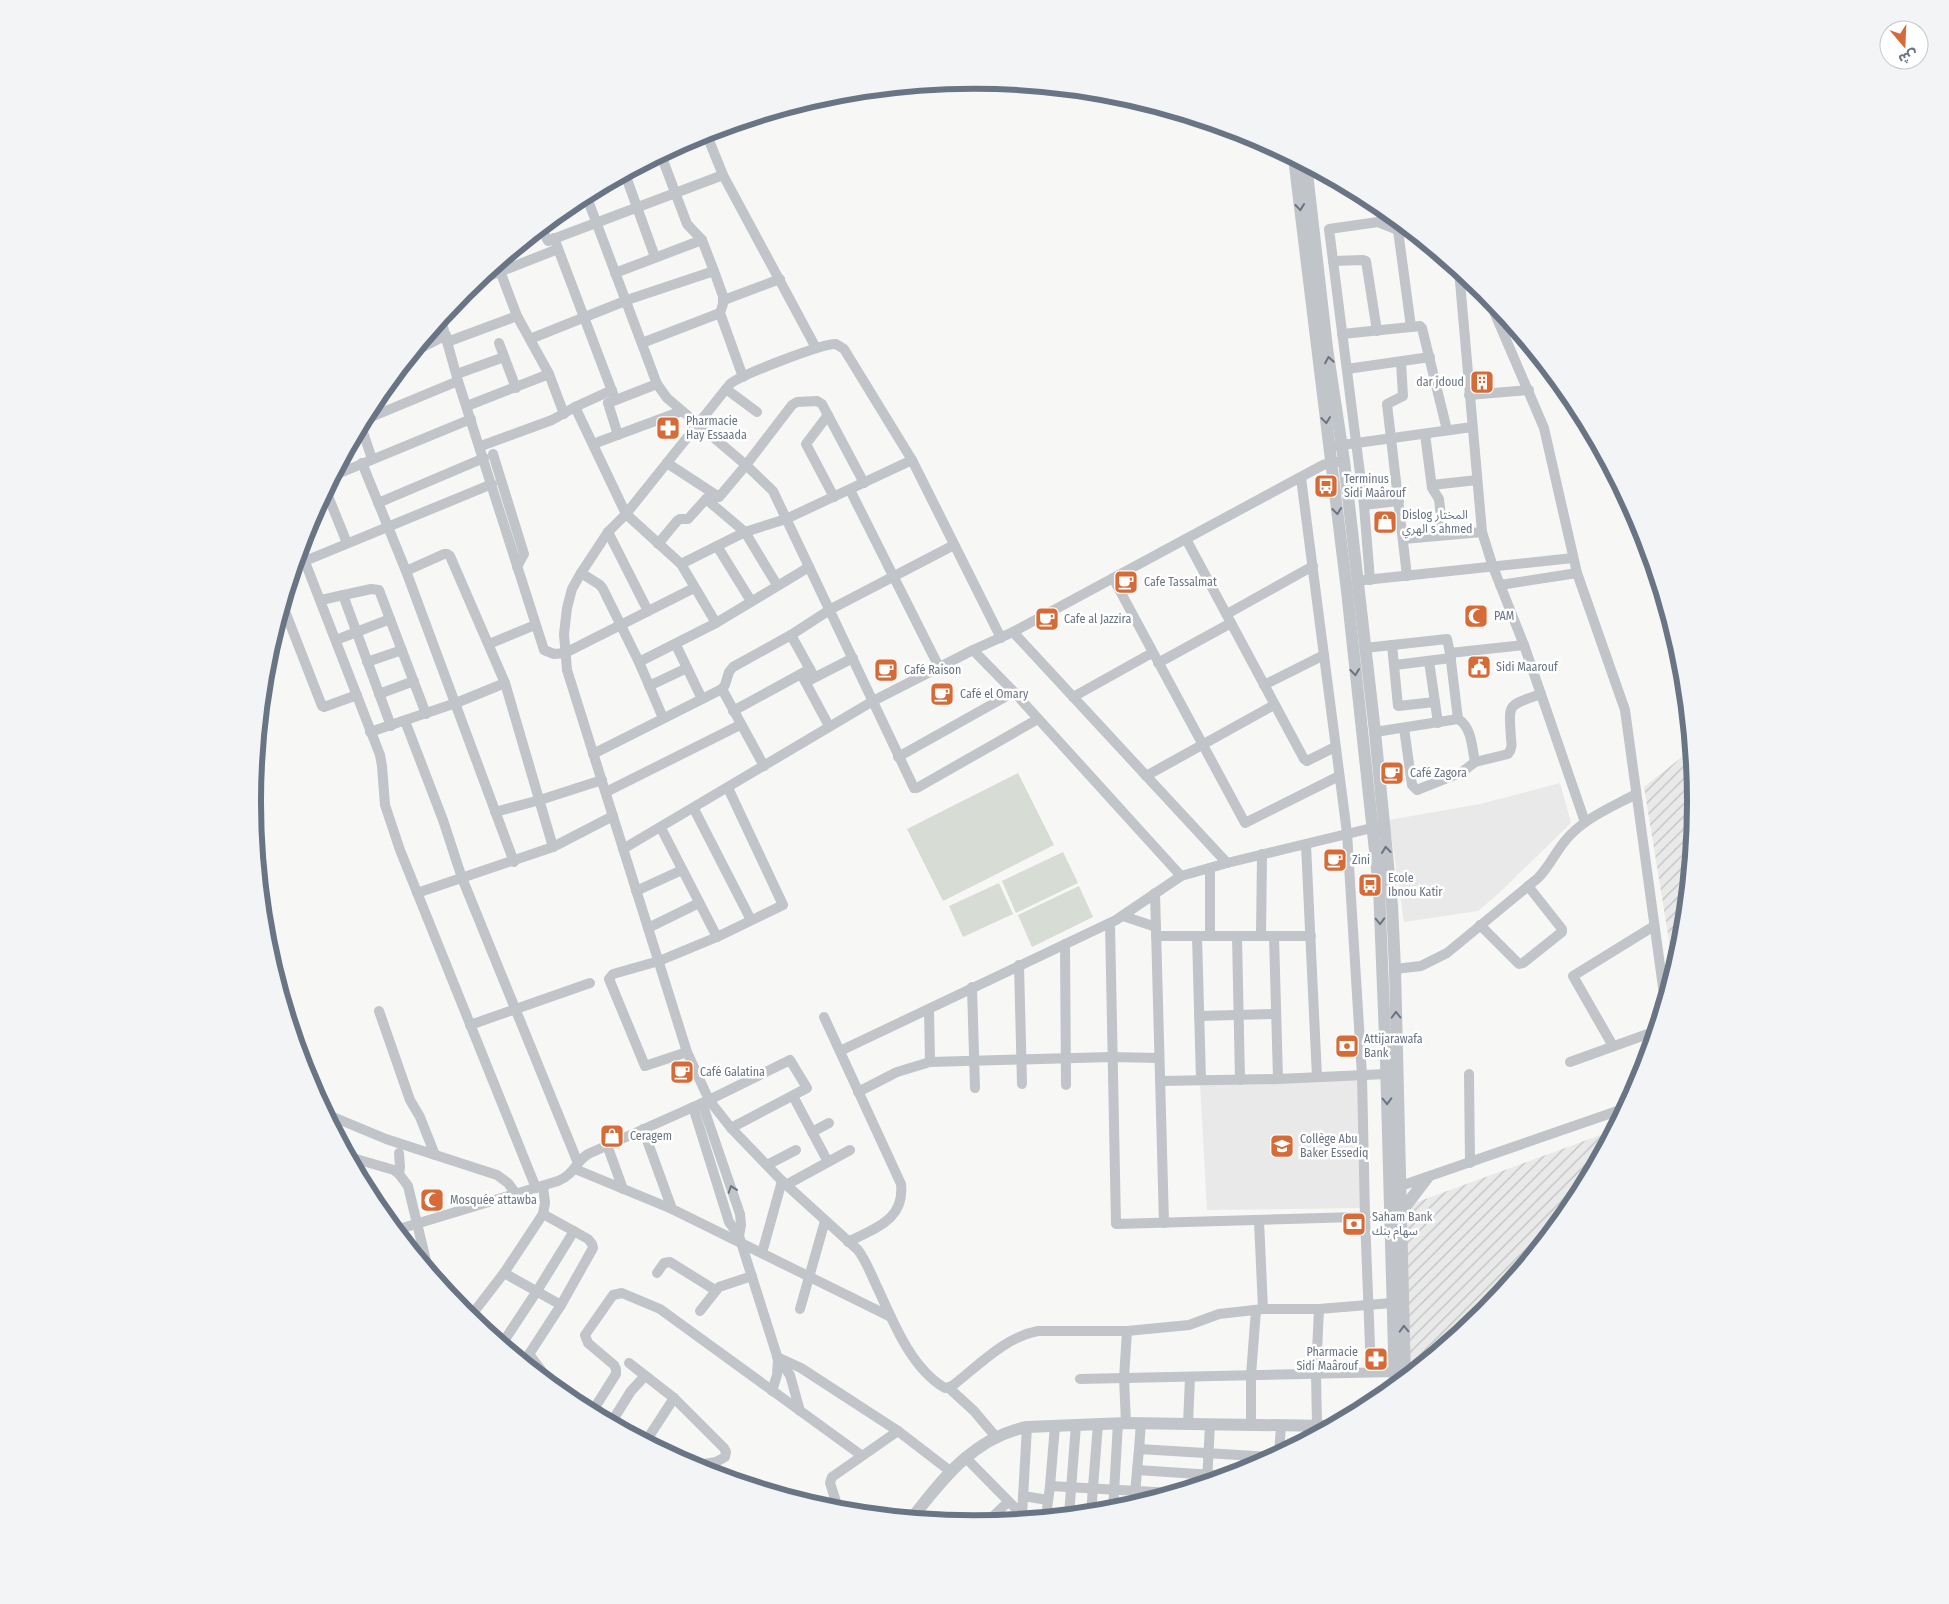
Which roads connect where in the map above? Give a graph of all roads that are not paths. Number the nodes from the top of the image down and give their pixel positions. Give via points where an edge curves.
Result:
1 (709, 140) edge
2 (664, 160) edge
3 (1295, 165) edge
4 (1307, 171) edge
5 (724, 175) junction
6 (627, 179) edge
7 (675, 193) junction
8 (589, 202) edge
9 (637, 207) junction
10 (597, 222) junction
11 (1397, 227) edge
12 (1403, 232) edge
13 (544, 233) edge
14 (554, 238) junction
15 (702, 240) junction
16 (558, 249) junction
17 (655, 257) junction
18 (1334, 261) junction
19 (500, 271) joint
20 (714, 271) junction
21 (615, 273) junction
22 (780, 279) junction
23 (1460, 280) edge
24 (724, 300) junction
25 (625, 301) junction
26 (720, 312) junction
27 (517, 316) junction
28 (585, 316) junction
29 (1497, 317) edge
30 (443, 327) edge
31 (1411, 327) junction
32 (1377, 330) junction
33 (1342, 334) junction
34 (446, 338) junction
35 (530, 339) junction
36 (499, 343) dead end
37 (642, 343) junction
38 (427, 346) edge
39 (816, 348) junction
40 (504, 357) junction
41 (1430, 358) junction
42 (1402, 362) junction
43 (1347, 369) junction
44 (549, 374) junction
45 (743, 377) junction
46 (458, 378) junction
47 (657, 384) junction
48 (1327, 384) junction
49 (516, 388) junction
50 (726, 389) junction
51 (1528, 390) junction
52 (614, 395) junction
53 (1469, 395) junction
54 (467, 406) junction
55 (575, 406) junction
56 (682, 411) junction
57 (757, 412) dead end
58 (564, 414) junction
59 (376, 415) edge
60 (828, 415) junction
61 (471, 419) junction
62 (697, 424) junction
63 (1472, 427) junction
64 (1448, 430) junction
65 (1425, 434) junction
66 (618, 435) junction
67 (363, 436) edge
68 (1391, 438) junction
69 (594, 444) junction
70 (1356, 444) junction
71 (480, 446) junction
72 (1335, 446) junction
73 (488, 456) junction
74 (912, 460) junction
75 (367, 461) junction
76 (1337, 462) junction
77 (667, 464) junction
78 (746, 465) junction
79 (343, 471) edge
80 (1302, 478) junction
81 (1477, 480) junction
82 (864, 483) junction
83 (492, 484) junction
84 (1432, 485) junction
85 (850, 490) junction
86 (719, 497) junction
87 (834, 497) junction
88 (329, 499) edge
89 (706, 499) junction
90 (1399, 501) junction
91 (378, 503) junction
92 (1364, 505) junction
93 (626, 514) junction
94 (786, 519) junction
95 (387, 527) junction
96 (608, 532) junction
97 (746, 532) junction
98 (1482, 532) junction
99 (1443, 535) junction
100 (1404, 538) junction
101 (1186, 540) junction
102 (347, 543) junction
103 (658, 544) junction
104 (954, 545) junction
105 (717, 546) junction
106 (1574, 558) junction
107 (305, 561) joint
108 (681, 564) junction
109 (517, 566) junction
110 (1313, 566) junction
111 (809, 567) junction
112 (1493, 567) junction
113 (406, 571) junction
114 (580, 573) junction
115 (1577, 573) junction
116 (892, 576) junction
117 (1407, 576) junction
118 (1113, 578) junction
119 (1370, 580) junction
120 (777, 585) junction
121 (1500, 585) junction
122 (694, 588) junction
123 (1354, 588) junction
124 (343, 595) junction
125 (321, 600) junction
126 (751, 602) junction
127 (831, 609) junction
128 (648, 611) junction
129 (287, 615) edge
130 (390, 619) junction
131 (1229, 619) junction
132 (716, 623) junction
133 (535, 625) junction
134 (621, 625) junction
135 (356, 632) junction
136 (1013, 632) junction
137 (791, 635) junction
138 (1001, 638) junction
139 (336, 640) junction
140 (489, 644) junction
141 (676, 645) junction
142 (1392, 645) junction
143 (1524, 645) junction
144 (1365, 648) junction
145 (402, 650) junction
146 (973, 650) junction
147 (566, 653) junction
148 (1152, 653) junction
149 (1324, 655) junction
150 (1450, 655) junction
151 (853, 658) junction
152 (1429, 661) junction
153 (368, 662) junction
154 (639, 662) junction
155 (1158, 663) junction
156 (1395, 665) junction
157 (939, 667) junction
158 (687, 668) junction
159 (808, 676) junction
160 (414, 680) junction
161 (505, 682) junction
162 (1264, 685) junction
163 (649, 686) junction
164 (722, 689) junction
165 (1014, 692) junction
166 (379, 694) junction
167 (1541, 694) junction
168 (357, 695) junction
169 (1073, 697) junction
170 (702, 699) junction
171 (874, 701) junction
172 (1435, 702) junction
173 (456, 703) junction
174 (1274, 704) junction
175 (733, 711) junction
176 (426, 714) junction
177 (663, 718) junction
178 (1038, 719) junction
179 (1458, 720) junction
180 (405, 721) junction
181 (1438, 723) junction
182 (740, 725) junction
183 (391, 726) junction
184 (829, 726) junction
185 (1404, 728) junction
186 (370, 732) junction
187 (1375, 732) junction
188 (1202, 744) junction
189 (1335, 747) junction
190 (593, 754) junction
191 (898, 757) junction
192 (1475, 762) junction
193 (764, 766) junction
194 (1146, 776) junction
195 (1339, 776) junction
196 (602, 780) junction
197 (728, 788) junction
198 (606, 792) junction
199 (1636, 794) junction
200 (540, 800) junction
201 (694, 809) junction
202 (495, 812) junction
203 (613, 816) junction
204 (1586, 822) junction
205 (1378, 827) junction
206 (661, 828) junction
207 (1347, 833) junction
208 (1306, 845) junction
209 (553, 847) junction
210 (622, 849) junction
211 (1262, 854) junction
212 (514, 862) junction
213 (1227, 862) junction
214 (1210, 868) junction
215 (682, 870) junction
216 (1181, 876) junction
217 (462, 878) junction
218 (1528, 886) junction
219 (636, 891) junction
220 (417, 893) junction
221 (1155, 893) junction
222 (699, 904) junction
223 (1123, 916) junction
224 (751, 920) junction
225 (1110, 923) junction
226 (1480, 925) junction
227 (1654, 926) junction
228 (648, 928) junction
229 (1156, 932) junction
230 (1197, 936) junction
231 (1210, 936) junction
232 (1237, 936) junction
233 (1262, 936) junction
234 (1274, 936) junction
235 (1311, 936) junction
236 (717, 937) junction
237 (1065, 944) junction
238 (659, 961) junction
239 (1019, 965) junction
240 (1395, 969) junction
241 (590, 983) dead end
242 (972, 987) junction
243 (1663, 987) edge
244 (929, 1009) junction
245 (515, 1010) junction
246 (379, 1011) dead end
247 (1276, 1014) junction
248 (1239, 1015) junction
249 (1199, 1016) junction
250 (824, 1017) dead end
251 (470, 1025) junction
252 (1649, 1033) edge
253 (1613, 1046) junction
254 (840, 1051) junction
255 (687, 1052) junction
256 (1111, 1057) junction
257 (1066, 1058) junction
258 (1159, 1058) junction
259 (1021, 1059) junction
260 (974, 1061) junction
261 (930, 1062) junction
262 (1570, 1062) dead end
263 (1386, 1074) junction
264 (1469, 1074) dead end
265 (1362, 1075) junction
266 (1317, 1077) junction
267 (1278, 1079) junction
268 (1201, 1080) junction
269 (1240, 1080) junction
270 (1160, 1081) junction
271 (1022, 1084) dead end
272 (1066, 1085) dead end
273 (975, 1088) dead end
274 (858, 1092) junction
275 (793, 1096) junction
276 (701, 1103) junction
277 (1617, 1111) edge
278 (336, 1118) edge
279 (828, 1123) dead end
280 (732, 1128) junction
281 (643, 1129) junction
282 (812, 1132) junction
283 (607, 1145) junction
284 (796, 1150) dead end
285 (850, 1150) dead end
286 (399, 1153) dead end
287 (435, 1155) junction
288 (357, 1159) edge
289 (828, 1162) junction
290 (1470, 1163) junction
291 (767, 1165) junction
292 (577, 1166) junction
293 (399, 1174) junction
294 (1427, 1178) junction
295 (784, 1183) junction
296 (539, 1187) junction
297 (1394, 1188) junction
298 (623, 1189) junction
299 (516, 1194) junction
300 (672, 1209) junction
301 (543, 1214) junction
302 (1395, 1214) junction
303 (1365, 1217) junction
304 (825, 1221) junction
305 (1259, 1221) junction
306 (1164, 1222) junction
307 (417, 1224) junction
308 (403, 1228) edge
309 (574, 1231) junction
310 (740, 1240) junction
311 (848, 1242) junction
312 (762, 1253) junction
313 (425, 1255) edge
314 (504, 1273) junction
315 (658, 1273) dead end
316 (752, 1276) junction
317 (809, 1277) junction
318 (715, 1290) junction
319 (537, 1291) junction
320 (1392, 1303) junction
321 (561, 1305) junction
322 (1369, 1305) junction
323 (1260, 1309) junction
324 (1319, 1309) junction
325 (800, 1310) dead end
326 (475, 1311) edge
327 (700, 1311) dead end
328 (891, 1317) junction
329 (1127, 1331) junction
330 (505, 1339) edge
331 (527, 1357) edge
332 (778, 1358) junction
333 (629, 1363) dead end
334 (1371, 1372) junction
335 (1316, 1373) junction
336 (1252, 1375) junction
337 (1400, 1375) edge
338 (644, 1376) junction
339 (1190, 1377) junction
340 (1124, 1378) junction
341 (1080, 1379) dead end
342 (948, 1388) junction
343 (772, 1391) junction
344 (674, 1398) junction
345 (596, 1406) edge
346 (800, 1411) junction
347 (614, 1418) edge
348 (1122, 1423) junction
349 (1141, 1423) junction
350 (1098, 1424) junction
351 (1188, 1424) junction
352 (1210, 1424) junction
353 (1076, 1425) junction
354 (1251, 1425) junction
355 (1055, 1426) junction
356 (1281, 1426) junction
357 (1316, 1426) junction
358 (1320, 1426) edge
359 (1027, 1427) junction
360 (898, 1431) junction
361 (996, 1436) junction
362 (649, 1437) edge
363 (1280, 1447) edge
364 (1139, 1449) junction
365 (1209, 1454) junction
366 (862, 1455) junction
367 (1258, 1456) edge
368 (965, 1457) junction
369 (708, 1463) edge
370 (1137, 1470) junction
371 (950, 1471) junction
372 (1207, 1476) edge
373 (1202, 1477) edge
374 (1050, 1486) junction
375 (1072, 1487) junction
376 (1094, 1488) junction
377 (1115, 1490) junction
378 (1135, 1490) junction
379 (1156, 1492) edge
380 (1023, 1496) junction
381 (1135, 1497) edge
382 (1048, 1500) junction
383 (836, 1502) edge
384 (1008, 1502) junction
385 (1114, 1502) edge
386 (1092, 1505) edge
387 (1070, 1509) edge
388 (1047, 1511) edge
389 (916, 1513) edge
390 (1020, 1514) edge
391 (1024, 1514) edge
392 (995, 1515) edge

1 - 5 street
2 - 7 street
3 -> 48 street
48 -> 4 street
5 - 7 street
5 - 22 street
6 - 9 street
7 - 9 street
7 - 15 street via 688,226
8 - 10 street
9 - 10 street
9 - 17 street
10 - 14 street
10 - 21 street
11 - 18 street via 1378,222 1330,228
12 - 31 street
13 - 14 street via 547,240
14 - 16 street
15 - 17 street
15 - 20 street
16 - 19 street
16 - 28 street
17 - 21 street
18 - 32 street via 1365,260
18 - 33 street
19 - 27 street
20 - 24 street
20 - 25 street
21 - 25 street
22 - 24 street
22 - 39 street
23 - 53 street
24 - 26 street
25 - 28 street
25 - 37 street
26 - 37 street
26 - 45 street
27 - 34 street
27 - 35 street
28 - 35 street
28 - 52 street
29 - 51 street
30 - 34 street
31 - 32 street
31 - 41 street via 1422,328
32 - 33 street
33 - 43 street
34 - 38 street
34 - 46 street
35 - 44 street
36 - 40 street
37 - 47 street
39 - 45 street
39 - 74 street via 832,343 844,349
40 - 46 street
40 - 49 street
41 - 42 street
41 - 64 street
42 - 43 street
42 - 68 street via 1403,396 1387,404
43 - 70 street
44 - 49 street
44 - 58 street
45 - 50 street
46 - 54 street
46 - 59 street
47 - 52 street
47 - 56 street
48 - 72 street
49 - 54 street
50 - 57 street
50 - 62 street
51 - 53 street
51 - 106 street via 1546,434
52 - 55 street
52 - 66 street via 608,405
53 - 63 street
54 - 61 street
55 - 58 street
55 - 69 street
56 - 62 street
56 - 66 street
58 - 71 street
60 - 78 street via 817,401 792,405
60 - 82 street
60 - 87 street via 806,444
61 - 71 street
61 - 75 street
62 - 77 street
62 - 78 street
63 - 64 street
63 - 81 street
64 - 65 street
65 - 68 street
65 - 84 street
66 - 69 street
67 - 75 street
68 - 70 street
68 - 90 street
69 - 93 street
70 - 72 street
70 - 92 street
71 - 73 street
72 - 76 street
73 - 83 street
73 - 91 street
73 - 109 street via 524,554
74 - 82 street
74 - 104 street
75 - 79 street
75 - 91 street
76 - 80 street
76 - 123 street
77 - 86 street
77 - 93 street
78 - 86 street
78 - 94 street via 773,491
80 - 101 street
80 - 110 street
81 - 84 street
81 - 98 street
82 - 85 street
83 - 95 street
83 - 109 street
84 - 99 street via 1439,499
85 - 87 street
85 - 116 street
86 - 89 street
87 - 94 street
88 - 102 street
89 - 97 street
89 - 103 street via 688,519 677,521
90 - 92 street
90 - 100 street
91 - 95 street
92 - 119 street
93 - 96 street
93 - 103 street
94 - 97 street
94 - 111 street
95 - 102 street
95 - 113 street
96 - 114 street
96 - 128 street
97 - 105 street
97 - 120 street
98 - 99 street
98 - 112 street
99 - 100 street
100 - 117 street
101 - 118 street
101 - 131 street
102 - 107 street
103 - 108 street
104 - 116 street
104 - 138 street
105 - 108 street
105 - 126 street
106 - 112 street
106 - 115 street
107 - 125 street
108 - 122 street
109 - 133 street
110 - 131 street
110 - 149 street
111 - 120 street
111 - 127 street
112 - 117 street
112 - 121 street
113 - 140 street via 447,554
113 - 173 street
114 - 134 street via 602,587
114 - 147 street via 567,608
115 - 121 street
115 - 199 street via 1625,710
116 - 127 street
116 - 157 street
117 - 119 street
118 - 136 street
118 - 148 street
119 - 123 street
120 - 126 street
121 - 143 street
122 - 128 street
122 - 132 street
123 - 144 street
123 -> 205 street
124 - 125 street
124 - 130 street via 376,589
124 - 135 street
125 - 139 street
126 - 132 street
127 - 137 street
127 - 151 street
128 - 134 street
129 - 168 street via 322,706
130 - 135 street
130 - 145 street
131 - 155 street
131 - 162 street
132 - 141 street
133 - 140 street
133 - 147 street via 544,650 554,654
134 - 147 street
134 - 154 street
135 - 139 street
135 - 153 street
136 - 138 street
136 - 169 street
137 - 159 street
137 - 164 street via 733,667
138 - 146 street
139 - 168 street
140 - 161 street
141 - 154 street
141 - 158 street
142 - 144 street
142 - 150 street via 1446,639
142 - 156 street
143 - 150 street
143 - 167 street
144 - 187 street
145 - 153 street
145 - 160 street
146 - 157 street
146 - 165 street
147 - 190 street via 571,684
148 - 155 street
148 - 169 street
149 - 162 street
149 - 189 street
150 - 152 street
150 - 179 street
151 - 159 street
151 - 171 street
152 - 156 street
152 - 172 street
153 - 166 street
154 - 163 street
155 - 188 street
156 - 172 street via 1398,706
157 - 171 street
158 - 163 street
158 - 170 street
159 - 175 street
159 - 184 street
160 - 166 street
160 - 176 street
161 - 173 street
161 - 200 street
162 - 174 street
163 - 177 street
164 - 170 street
164 - 175 street
165 - 178 street
165 - 191 street
166 - 183 street
167 - 192 street via 1518,702 1509,711 1512,747 1508,754
167 - 204 street
168 - 186 street
169 - 194 street
170 - 177 street
171 - 184 street
171 - 191 street
172 - 181 street
173 - 176 street
173 - 202 street
174 - 188 street
174 - 189 street via 1305,761
175 - 182 street
176 - 180 street
177 - 190 street
178 - 191 street via 916,789
178 - 216 street
179 - 181 street
179 - 192 street via 1468,730
180 - 183 street
180 - 217 street
181 - 185 street
182 - 193 street
182 - 198 street
183 - 186 street
184 - 193 street
185 - 187 street
185 - 192 street via 1415,789 1462,772
186 - 220 street via 382,766 388,818
187 - 205 street
188 - 194 street
188 - 195 street via 1245,824
189 - 195 street
190 - 196 street
193 - 197 street
194 - 213 street
195 - 207 street
196 - 198 street
196 - 200 street
197 - 201 street
197 - 224 street via 784,904
198 - 203 street
199 - 204 street
199 - 227 street
200 - 202 street
200 - 209 street
201 - 206 street
201 - 224 street
202 - 212 street
203 - 209 street
203 - 210 street
204 - 218 street via 1565,840 1547,869
205 - 207 street
240 -> 205 street via 1392,905
205 -> 263 street
206 - 210 street
206 - 215 street
207 - 208 street
207 - 265 street
208 - 211 street
208 - 235 street
209 - 212 street
210 - 219 street
211 - 213 street
211 - 233 street
212 - 217 street
213 - 214 street
214 - 216 street
214 - 231 street
215 - 219 street
215 - 222 street
216 - 221 street
217 - 220 street
217 - 245 street
218 - 226 street
218 - 226 street via 1562,932 1519,964
219 - 228 street
220 - 251 street
221 - 223 street
221 - 229 street
222 - 228 street
222 - 236 street
223 - 225 street
223 - 229 street
224 - 236 street
225 - 237 street
225 - 256 street
226 - 240 street via 1433,962
227 - 243 street
227 - 253 street via 1572,976
228 - 238 street
229 - 230 street
229 - 258 street
230 - 231 street
230 - 249 street
231 - 232 street
232 - 233 street
232 - 248 street
233 - 234 street
234 - 235 street
234 - 247 street
235 - 266 street
236 - 238 street
237 - 239 street
237 - 257 street
238 - 255 street
238 - 255 street via 613,974 609,981 645,1066
239 - 242 street
239 - 259 street
297 -> 240 street
241 - 245 street
242 - 244 street
242 - 260 street
244 - 254 street
244 - 261 street
245 - 251 street
245 - 292 street
246 - 287 street via 410,1100
247 - 248 street
247 - 267 street
248 - 249 street
248 - 269 street
249 - 268 street
250 - 254 street
251 - 296 street
252 - 253 street
253 - 262 street
254 - 274 street
255 - 276 street
256 - 257 street
256 - 258 street
256 - 306 street via 1116,1222
257 - 259 street
257 - 272 street
258 - 270 street
259 - 260 street
259 - 271 street
260 - 261 street
260 - 273 street
261 - 274 street via 897,1072
263 - 265 street
263 -> 297 street
264 - 290 street
265 - 266 street
265 - 303 street
266 - 267 street
267 - 269 street
268 - 269 street
268 - 270 street
270 - 306 street
274 - 311 street via 902,1192 898,1206 887,1222
275 - 276 street via 806,1087 788,1060
275 - 280 street
275 - 282 street
276 - 280 street
276 - 281 street
276 - 310 street via 729,1222
277 - 290 street
278 - 287 street
279 - 282 street
280 - 291 street
281 - 283 street
281 - 300 street
282 - 289 street
283 - 292 street via 588,1154
283 - 298 street
284 - 291 street
285 - 289 street
286 - 293 street
287 - 299 street via 497,1175
288 - 293 street
289 - 295 street
290 - 294 street
291 - 295 street
292 - 296 street via 568,1176
292 - 298 street
293 - 307 street via 408,1186
294 - 297 street
294 - 302 street
295 - 304 street
295 - 312 street
296 - 299 street
296 - 301 street via 545,1203
297 - 302 street
298 - 300 street
299 - 307 street
300 - 310 street
301 - 309 street
301 - 314 street
302 - 303 street
302 - 320 street
337 -> 302 street
303 - 305 street
303 - 322 street
304 - 311 street
304 - 317 street
305 - 306 street
305 - 323 street
307 - 308 street
307 - 313 street
309 - 319 street
309 - 321 street via 591,1241 593,1248
310 - 312 street
310 - 316 street
311 - 328 street via 865,1260
312 - 317 street
314 - 319 street
314 - 326 street
315 - 318 street via 664,1263 670,1262
316 - 318 street
316 - 332 street
317 - 325 street
317 - 328 street
318 - 327 street
319 - 321 street
319 - 330 street
320 - 322 street
320 - 337 street
321 - 331 street
322 - 324 street
322 - 334 street
323 - 324 street
323 - 329 street via 1219,1314 1189,1326
323 - 336 street
324 - 335 street
328 - 342 street via 927,1374
329 - 340 street
329 - 342 street via 1027,1333 1010,1341
332 - 343 street
332 - 346 street via 790,1375
332 - 360 street via 801,1368
333 - 338 street
334 - 335 street
334 - 337 street
335 - 336 street
335 - 357 street
336 - 339 street
336 - 354 street
338 - 344 street
338 - 347 street
339 - 340 street
339 - 351 street
340 - 341 street
340 - 348 street
342 - 361 street
343 - 345 street via 656,1307 617,1293 585,1334 586,1341 614,1365 616,1372
343 - 346 street
344 - 362 street
344 - 369 street via 726,1452 725,1457
346 - 366 street
348 - 349 street
348 - 350 street
348 - 377 street
349 - 351 street
349 - 364 street
350 - 353 street
350 - 376 street
351 - 352 street
352 - 354 street
352 - 365 street
353 - 355 street
353 - 375 street
354 - 356 street
355 - 359 street
355 - 374 street
356 - 357 street
356 - 363 street
357 - 358 street
359 - 361 street
359 - 380 street
360 - 366 street
360 - 371 street
361 - 368 street
364 - 365 street
364 - 370 street
365 - 367 street
365 - 372 street
366 - 383 street via 830,1479
368 - 371 street
368 - 384 street
370 - 373 street
370 - 378 street
371 - 389 street
374 - 375 street
374 - 382 street
375 - 376 street
375 - 387 street
376 - 377 street
376 - 386 street
377 - 378 street
377 - 385 street
378 - 379 street
378 - 381 street
380 - 382 street
380 - 391 street
382 - 388 street
384 - 390 street
384 - 392 street

